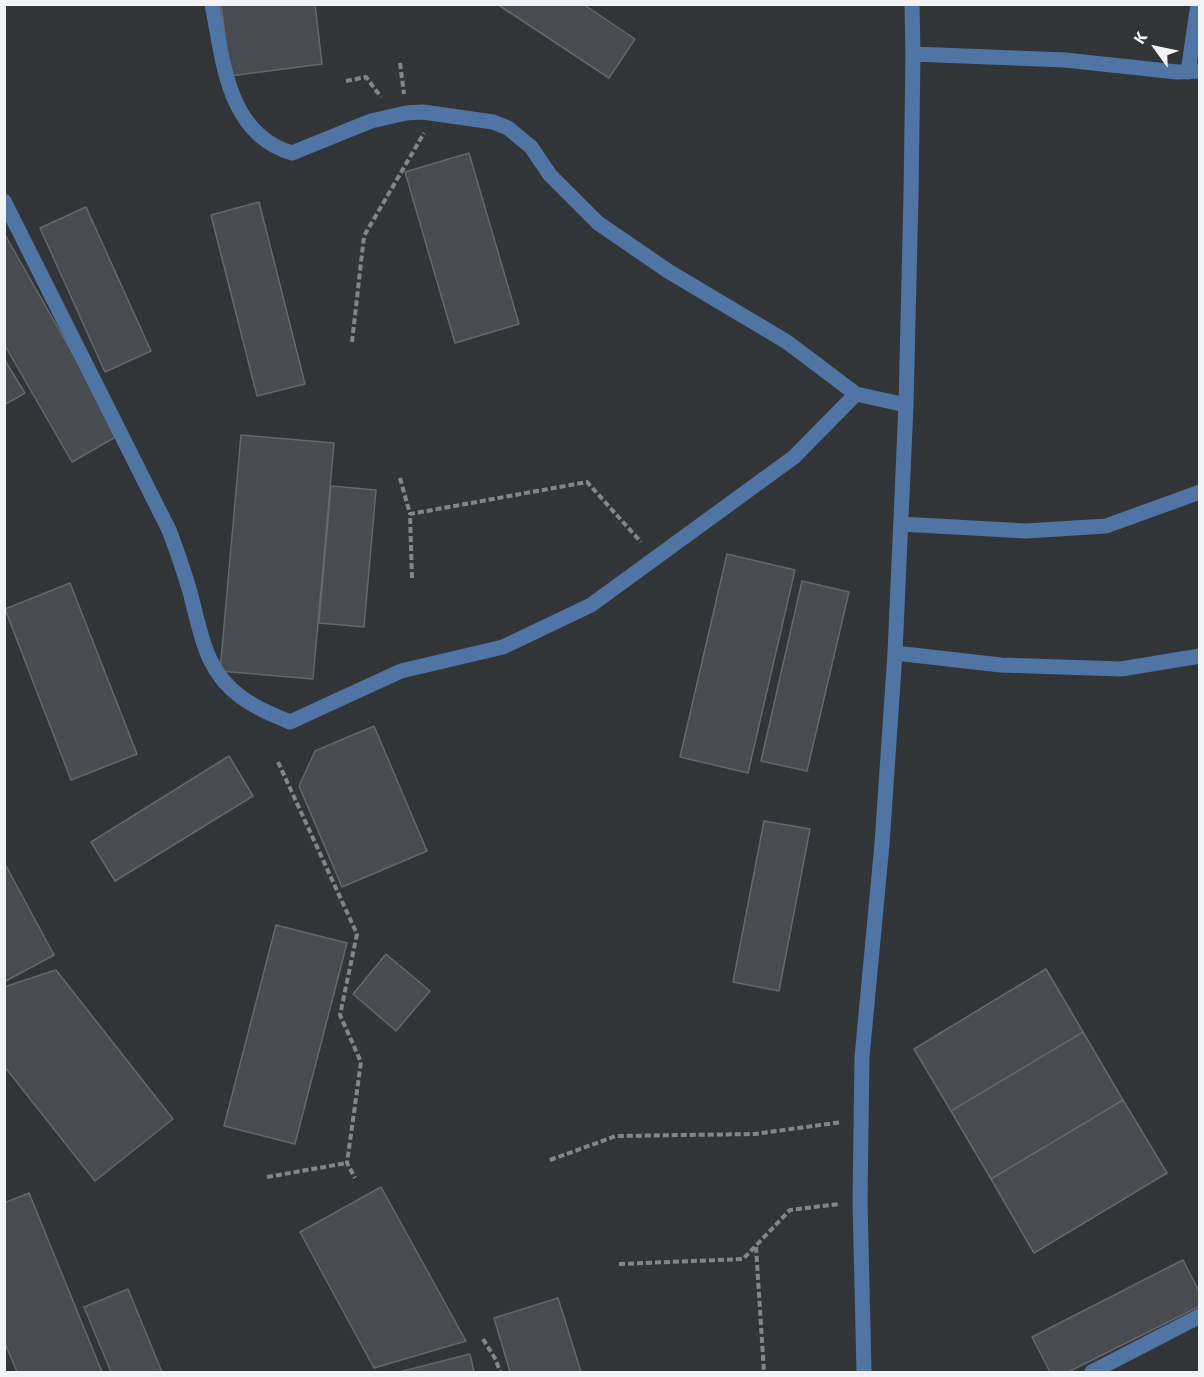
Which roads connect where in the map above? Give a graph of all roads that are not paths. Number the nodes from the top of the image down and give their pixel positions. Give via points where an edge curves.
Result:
1 (212, 4) edge
2 (912, 4) edge
3 (1198, 4) edge
4 (913, 54) junction
5 (1194, 72) edge
6 (4, 201) edge
7 (856, 394) junction
8 (906, 405) junction
9 (1200, 492) edge
10 (901, 524) junction
11 (895, 652) junction
12 (1200, 657) edge
13 (1200, 1316) edge
14 (864, 1372) edge
15 (1092, 1372) edge

1 - 7 street via 228,87 242,114 269,144 292,153 371,121 400,114 435,114 493,122 508,128 531,147 550,175 598,223 669,272 787,342
2 - 4 street
3 - 5 street
4 - 5 street via 1065,60
4 - 8 street
6 - 7 street via 169,530 211,663 239,696 290,722 401,670 502,647 591,605 794,457
7 - 8 street
8 - 10 street
9 - 10 street via 1106,526 1026,531
10 - 11 street
11 - 12 street via 1001,665 1121,669
11 - 14 street via 862,1057
13 - 15 street

